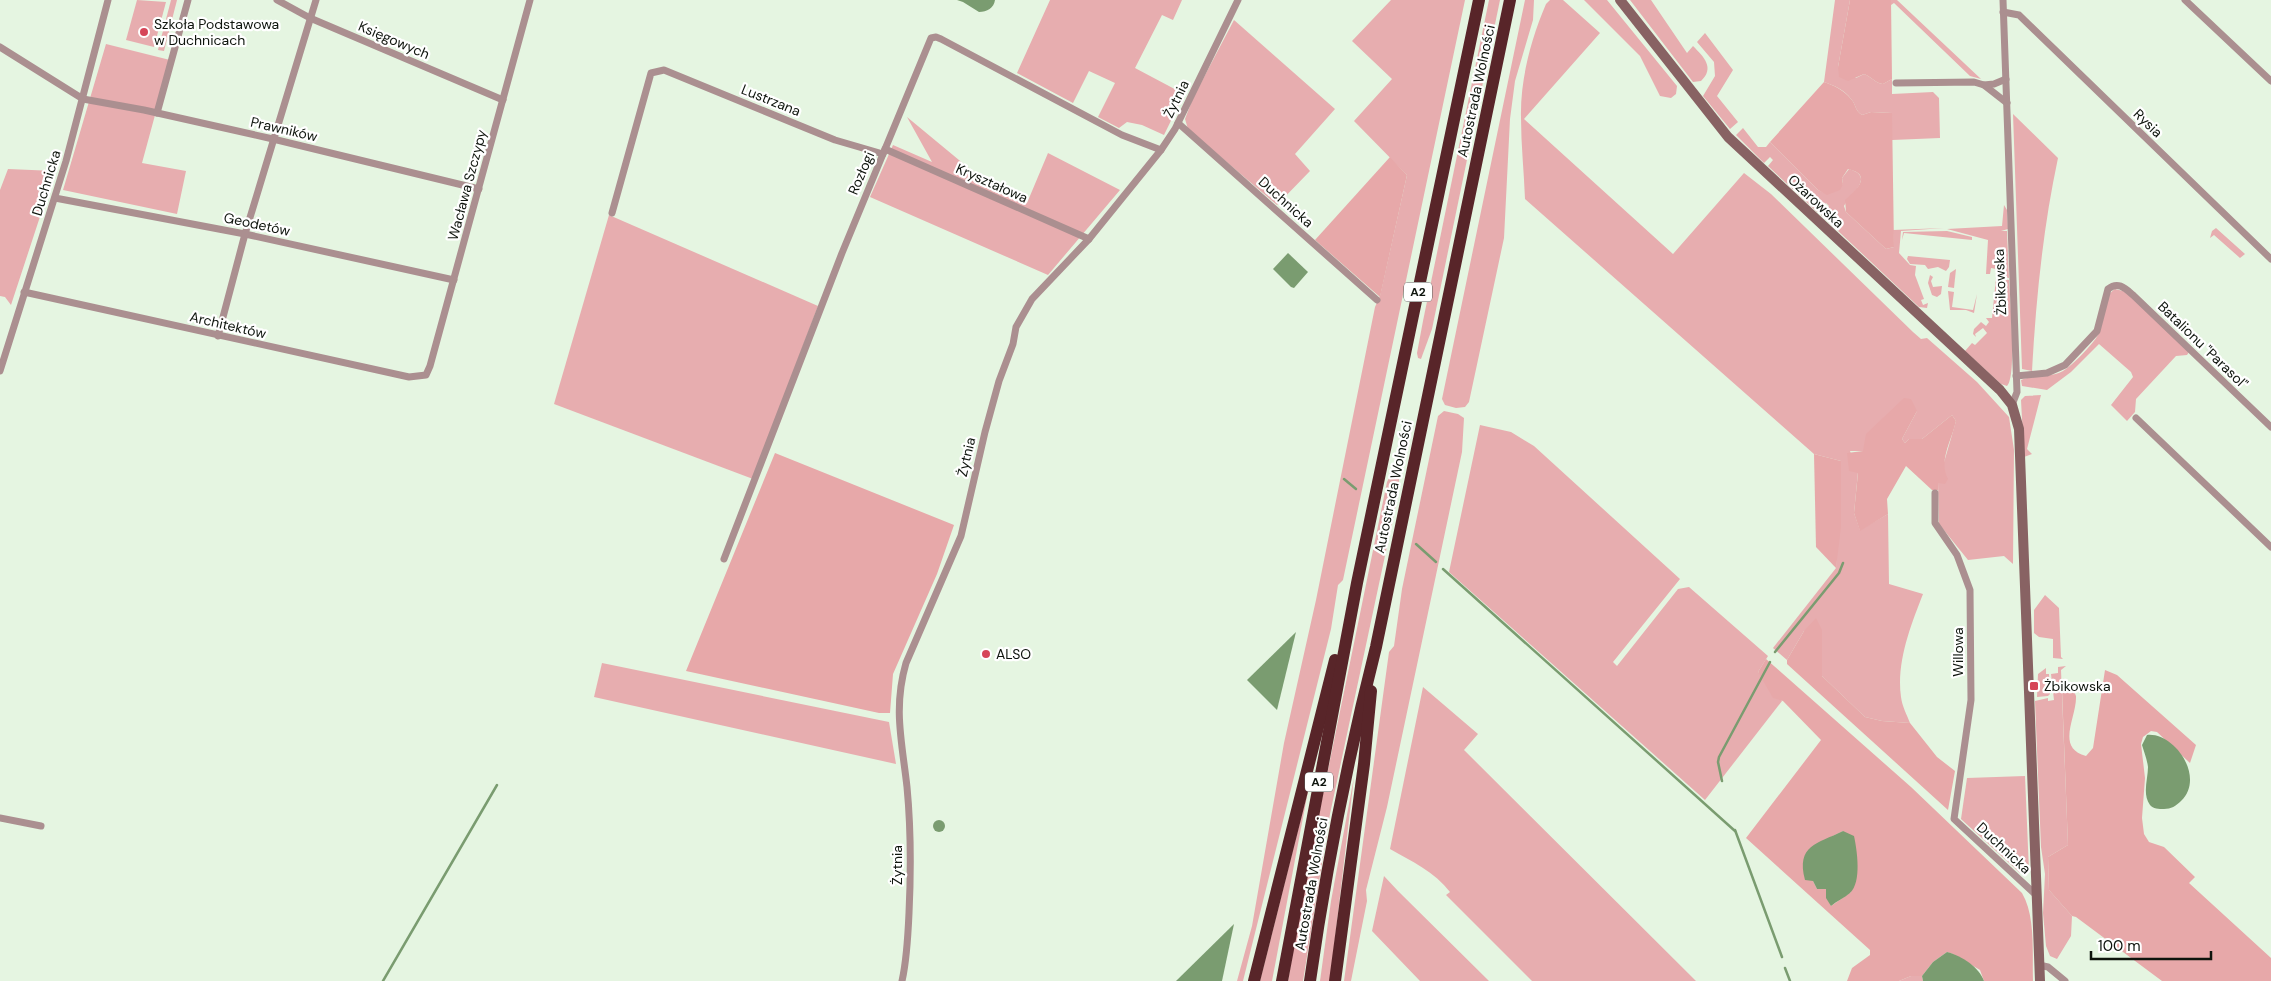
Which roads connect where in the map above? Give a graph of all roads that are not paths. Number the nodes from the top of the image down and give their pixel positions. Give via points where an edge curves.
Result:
1 (108, 0) edge
2 (188, 0) edge
3 (277, 0) edge
4 (316, 0) edge
5 (1238, 0) edge
6 (1479, 0) edge
7 (1510, 0) edge
8 (1620, 0) edge
9 (2003, 0) edge
10 (2185, 0) edge
11 (527, 1) edge
12 (2003, 12) junction
13 (310, 18) junction
14 (0, 47) edge
15 (2006, 79) junction
16 (2271, 80) edge
17 (1896, 83) dead end
18 (1984, 85) junction
19 (83, 99) junction
20 (503, 100) junction
21 (2007, 104) junction
22 (157, 113) junction
23 (1178, 123) junction
24 (273, 139) junction
25 (1161, 150) junction
26 (884, 151) junction
27 (479, 189) junction
28 (55, 198) junction
29 (612, 213) dead end
30 (245, 234) junction
31 (1089, 239) junction
32 (2271, 259) edge
33 (454, 280) junction
34 (24, 292) junction
35 (1377, 300) dead end
36 (218, 336) junction
37 (0, 371) edge
38 (426, 375) joint
39 (2016, 376) junction
40 (2012, 405) junction
41 (2136, 418) dead end
42 (2271, 427) edge
43 (1935, 493) dead end
44 (2271, 547) edge
45 (724, 559) dead end
46 (1357, 583) junction
47 (1376, 647) junction
48 (0, 818) edge
49 (1954, 819) joint
50 (41, 826) dead end
51 (2036, 895) junction
52 (2040, 965) junction
53 (902, 981) edge
54 (1254, 981) edge
55 (1282, 981) edge
56 (1310, 981) edge
57 (1335, 981) edge
58 (2040, 981) edge
59 (2065, 981) edge

1 - 19 street, Duchnicka
2 - 22 street
3 - 13 street, Księgowych
4 - 13 street
5 - 23 street, Żytnia
6 - 46 highway, Autostrada Wolności / A2
7 - 47 highway, Autostrada Wolności / A2
8 - 40 main road, Ożarowska via 1728,137 2000,390
9 - 12 street, Żbikowska
10 - 16 street
11 - 20 street, Wacława Szczypy
12 - 15 street, Żbikowska
12 - 32 street, Rysia via 2019,15
13 - 20 street, Księgowych
13 - 24 street
14 - 19 street
15 - 18 street
15 - 21 street, Żbikowska
17 - 18 street via 1974,82
18 - 21 street
19 - 22 street, Prawników
19 - 28 street, Duchnicka
20 - 27 street, Wacława Szczypy
21 - 39 street, Żbikowska
22 - 24 street, Prawników
23 - 25 street, Żytnia
23 - 35 street, Duchnicka
24 - 27 street, Prawników
24 - 30 street
25 - 26 street, Rozłogi via 1122,134 936,37 927,44
25 - 31 street, Żytnia
26 - 29 street, Lustrzana via 835,140 664,70 651,73
26 - 31 street, Kryształowa
26 - 45 street, Rozłogi
27 - 33 street, Wacława Szczypy
28 - 30 street, Geodetów
28 - 34 street, Duchnicka
30 - 33 street, Geodetów
30 - 36 street
31 - 53 street, Żytnia via 1032,299 1016,327 984,432 961,536 902,678 898,716 909,818 910,883 907,951
33 - 38 street, Wacława Szczypy
34 - 36 street, Architektów
34 - 37 street, Duchnicka
36 - 38 street, Architektów via 409,377
39 - 40 street, Żbikowska via 2017,392
39 - 42 street, Batalionu "Parasol" via 2047,373 2065,365 2095,334 2108,289 2116,285 2133,295
40 - 51 main road, Żbikowska via 2019,429
41 - 44 street
43 - 49 street, Willowa via 1935,523 1957,555 1970,590 1971,700
46 - 54 highway via 1324,699
46 - 55 highway, Autostrada Wolności / A2
47 - 56 highway, Autostrada Wolności / A2 via 1335,827
47 - 57 highway
48 - 50 street
49 - 51 street, Duchnicka
51 - 52 main road, Żbikowska
52 - 58 main road, Żbikowska
52 - 59 street via 2048,967

